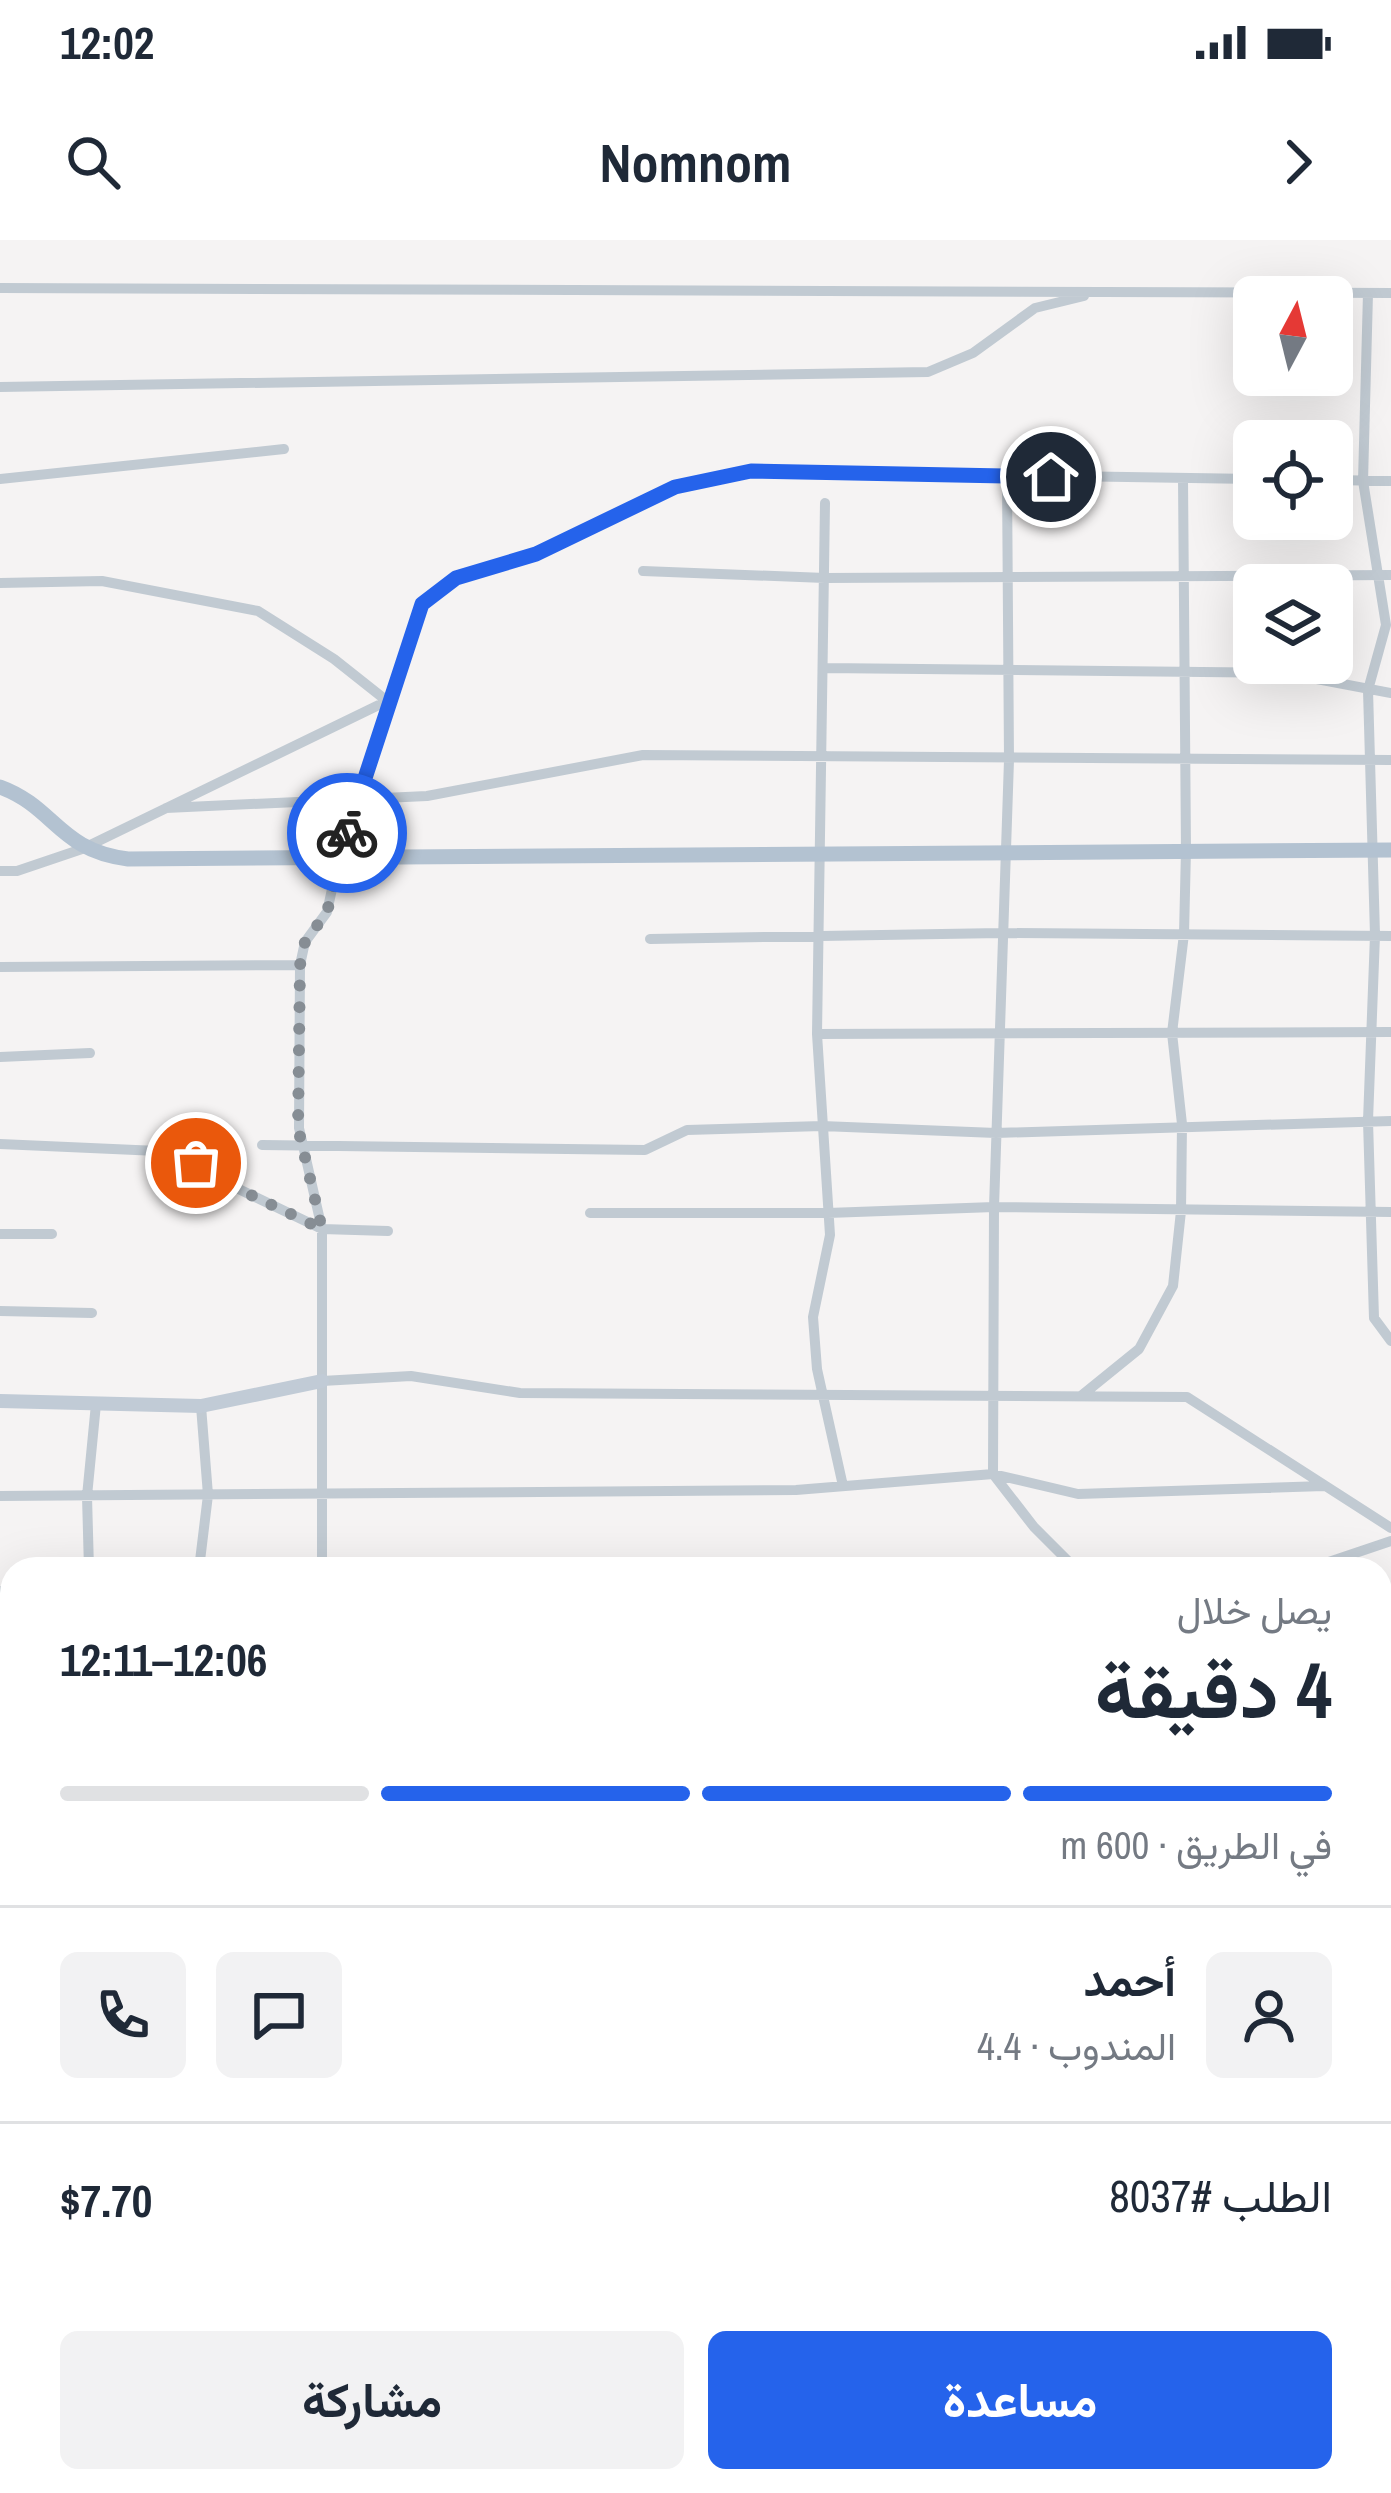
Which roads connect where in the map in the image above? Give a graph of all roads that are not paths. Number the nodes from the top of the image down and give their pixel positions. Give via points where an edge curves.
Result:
1 (0, 287) edge
2 (1105, 292) junction
3 (1368, 292) junction
4 (1391, 293) edge
5 (0, 387) edge
6 (284, 449) dead end
7 (1007, 477) junction
8 (1183, 478) junction
9 (0, 479) edge
10 (1233, 479) edge
11 (1353, 481) edge
12 (1363, 481) junction
13 (1391, 481) edge
14 (825, 503) dead end
15 (643, 571) dead end
16 (1385, 575) edge
17 (825, 578) junction
18 (1008, 578) junction
19 (1184, 578) junction
20 (0, 584) edge
21 (824, 668) junction
22 (1009, 668) junction
23 (1186, 671) junction
24 (1368, 690) junction
25 (1391, 693) edge
26 (387, 701) junction
27 (823, 758) junction
28 (1009, 760) junction
29 (1186, 760) junction
30 (1370, 760) junction
31 (1391, 760) edge
32 (0, 787) edge
33 (357, 802) junction
34 (166, 808) junction
35 (82, 849) junction
36 (1005, 849) junction
37 (1186, 850) junction
38 (1372, 850) junction
39 (1391, 850) edge
40 (823, 851) junction
41 (339, 857) junction
42 (0, 871) edge
43 (1001, 933) junction
44 (1184, 934) junction
45 (1375, 935) junction
46 (1391, 935) edge
47 (821, 936) junction
48 (650, 939) dead end
49 (300, 965) junction
50 (0, 968) edge
51 (1391, 1032) edge
52 (998, 1033) junction
53 (1172, 1033) junction
54 (1370, 1033) junction
55 (817, 1034) junction
56 (90, 1053) dead end
57 (0, 1057) edge
58 (1368, 1121) junction
59 (1391, 1121) edge
60 (1182, 1124) junction
61 (822, 1126) junction
62 (996, 1133) junction
63 (0, 1144) edge
64 (262, 1145) dead end
65 (303, 1146) junction
66 (994, 1207) junction
67 (1181, 1211) junction
68 (1372, 1212) junction
69 (590, 1213) dead end
70 (829, 1213) junction
71 (1391, 1213) edge
72 (322, 1229) junction
73 (388, 1231) dead end
74 (0, 1234) edge
75 (52, 1234) dead end
76 (0, 1311) edge
77 (92, 1313) dead end
78 (1391, 1341) edge
79 (322, 1381) junction
80 (823, 1394) junction
81 (993, 1395) junction
82 (1081, 1396) junction
83 (0, 1401) edge
84 (96, 1404) junction
85 (201, 1406) junction
86 (993, 1474) junction
87 (844, 1486) junction
88 (1324, 1486) junction
89 (208, 1495) junction
90 (322, 1495) junction
91 (0, 1496) edge
92 (87, 1496) junction
93 (1391, 1528) edge
94 (1391, 1540) edge
95 (89, 1557) edge
96 (201, 1557) edge
97 (322, 1557) edge
98 (1064, 1557) edge
99 (1342, 1557) edge

1 - 2 street
2 - 3 street
2 - 5 street via 1035,308 973,353 928,372
3 - 4 street
3 - 12 street
6 - 9 street
7 - 8 street
7 - 18 street
7 - 26 street via 751,471 675,487 536,554 456,578 422,604
8 - 10 street
8 - 19 street
11 - 12 street
12 - 13 street
12 - 16 street
14 - 17 street
15 - 17 street
16 - 19 street
16 - 24 street via 1386,625
17 - 18 street
17 - 21 street
18 - 19 street
18 - 22 street
19 - 23 street
20 - 26 street via 102,581 258,611
21 - 22 street
21 - 27 street
22 - 23 street
22 - 28 street
23 - 24 street via 1286,673
23 - 29 street
24 - 25 street
24 - 30 street
26 - 33 street
26 - 34 street
27 - 28 street
27 - 33 street via 643,755
27 - 40 street
28 - 29 street
28 - 36 street
29 - 30 street
29 - 37 street
30 - 31 street
30 - 38 street
32 - 35 main road
33 - 34 street
33 - 41 street
34 - 35 street
35 - 41 main road via 128,859
35 - 42 street
36 - 37 main road
36 - 40 main road
36 - 43 street
37 - 38 main road
37 - 44 street
38 - 39 main road
38 - 45 street
40 - 41 main road
40 - 47 street
41 - 49 street via 327,912
43 - 44 street
43 - 47 street
43 - 52 street
44 - 45 street
44 - 53 street
45 - 46 street
45 - 54 street
47 - 48 street
47 - 55 street
49 - 50 street
49 - 65 street
51 - 54 street
52 - 53 street
52 - 55 street
52 - 62 street
53 - 54 street
53 - 60 street
54 - 58 street
55 - 61 street
56 - 57 street
58 - 59 street
58 - 60 street
58 - 68 street
60 - 62 street
60 - 67 street
61 - 62 street
61 - 65 street via 687,1130 645,1150
61 - 70 street
62 - 66 street
63 - 72 street via 158,1151
64 - 65 street
65 - 72 street
66 - 67 street
66 - 70 street
66 - 81 street
67 - 68 street
67 - 82 street via 1174,1286 1139,1349
68 - 71 street
68 - 78 street via 1375,1318
69 - 70 street
70 - 80 street via 813,1317
72 - 73 street
72 - 79 street
74 - 75 street
76 - 77 street
79 - 80 street via 411,1376 520,1393
79 - 85 street
79 - 90 street
80 - 81 street
80 - 87 street
81 - 82 street
81 - 86 street
82 - 88 street via 1187,1397
83 - 84 street
84 - 85 street
84 - 92 street
85 - 89 street
86 - 87 street
86 - 88 street via 1078,1494
86 - 98 street
87 - 90 street
88 - 93 street
89 - 90 street
89 - 92 street
89 - 96 street
90 - 97 street
91 - 92 street
92 - 95 street
94 - 99 street

